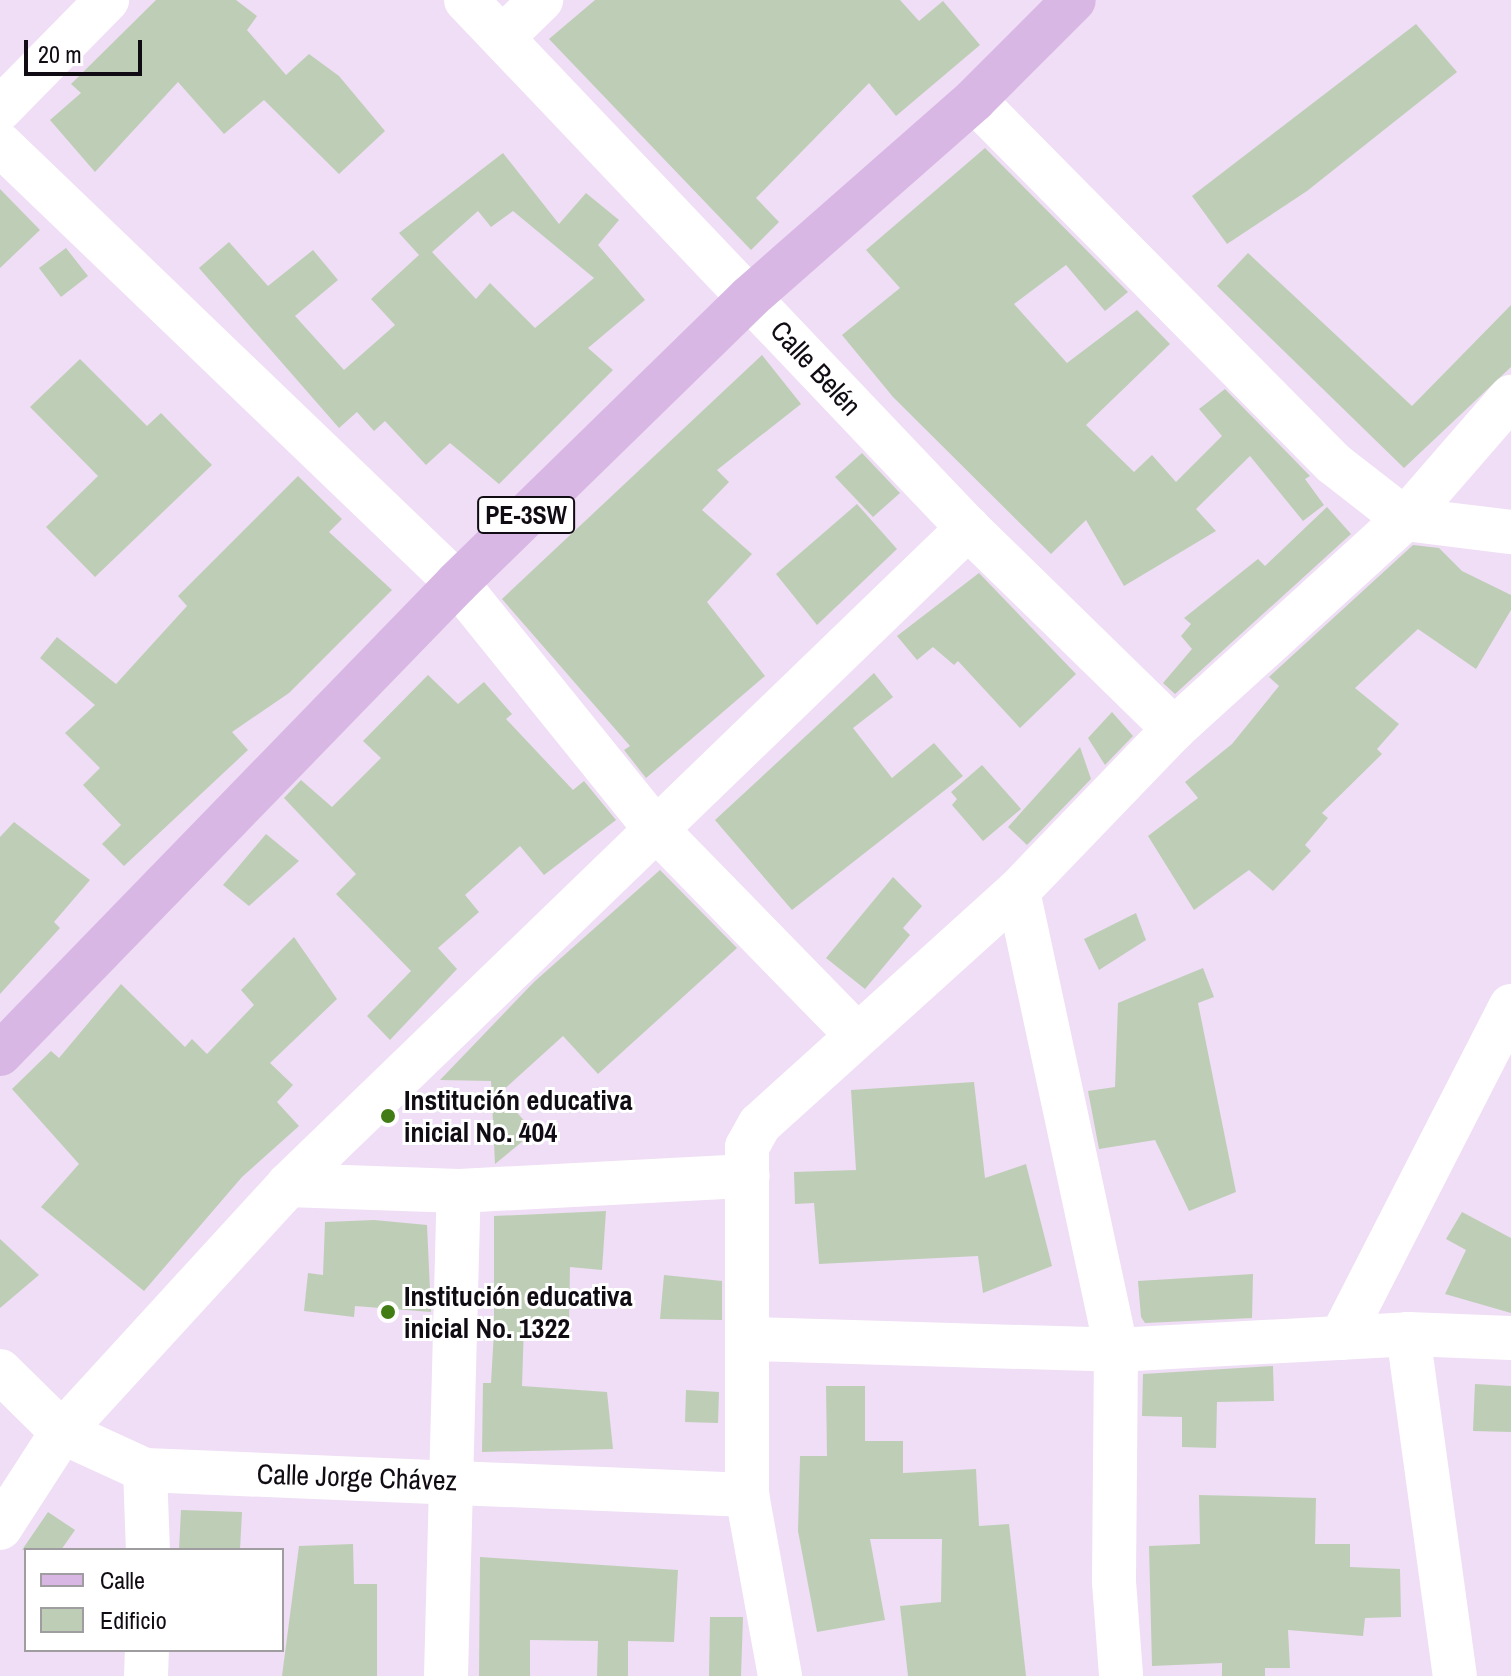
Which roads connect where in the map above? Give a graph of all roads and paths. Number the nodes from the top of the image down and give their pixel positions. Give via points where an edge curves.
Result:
1 (107, 0) edge
2 (466, 0) edge
3 (541, 0) edge
4 (1073, 0) edge
5 (504, 36) junction
6 (974, 100) junction
7 (0, 109) edge
8 (0, 144) edge
9 (750, 297) junction
10 (1511, 397) edge
11 (1405, 519) junction
12 (968, 528) junction
13 (1511, 532) edge
14 (457, 583) junction
15 (1174, 729) junction
16 (652, 825) junction
17 (1018, 891) junction
18 (1511, 1006) edge
19 (856, 1034) junction
20 (0, 1054) edge
21 (748, 1176) junction
22 (288, 1185) junction
23 (459, 1191) junction
24 (1408, 1334) junction
25 (1341, 1338) junction
26 (1511, 1338) edge
27 (752, 1339) junction
28 (1116, 1350) junction
29 (0, 1371) edge
30 (62, 1432) junction
31 (145, 1470) junction
32 (449, 1480) junction
33 (747, 1495) junction
34 (0, 1528) edge
35 (148, 1548) edge
36 (147, 1652) edge
37 (146, 1676) edge
38 (446, 1676) edge
39 (780, 1676) edge
40 (1121, 1676) edge
41 (1455, 1676) edge

1 - 7 street
2 - 5 street, Calle Belén
3 - 5 street
4 - 6 main road, PE-3SW
5 - 9 street, Calle Belén
6 - 9 main road, PE-3SW
6 - 11 street via 1333,463
8 - 14 street
9 - 12 street, Calle Belén
9 - 14 main road, PE-3SW
10 - 11 street
11 - 13 street
11 - 15 street
12 - 15 street, Calle Belén
12 - 16 street
14 - 16 street
14 - 20 main road, PE-3SW
15 - 17 street
16 - 19 street
16 - 22 street
17 - 19 street
17 - 28 street
18 - 25 street
19 - 21 street via 760,1124 747,1147
21 - 23 street
21 - 27 street
22 - 23 street
22 - 30 street
23 - 32 street
24 - 25 street
24 - 26 street
24 - 41 street
25 - 28 street
27 - 28 street
27 - 33 street
28 - 40 street via 1114,1582
29 - 30 street, Calle Jorge Chávez
30 - 31 street, Calle Jorge Chávez
30 - 34 street
31 - 32 street, Calle Jorge Chávez
31 - 35 street
32 - 33 street, Calle Jorge Chávez
32 - 38 street
33 - 39 street
36 - 37 street

